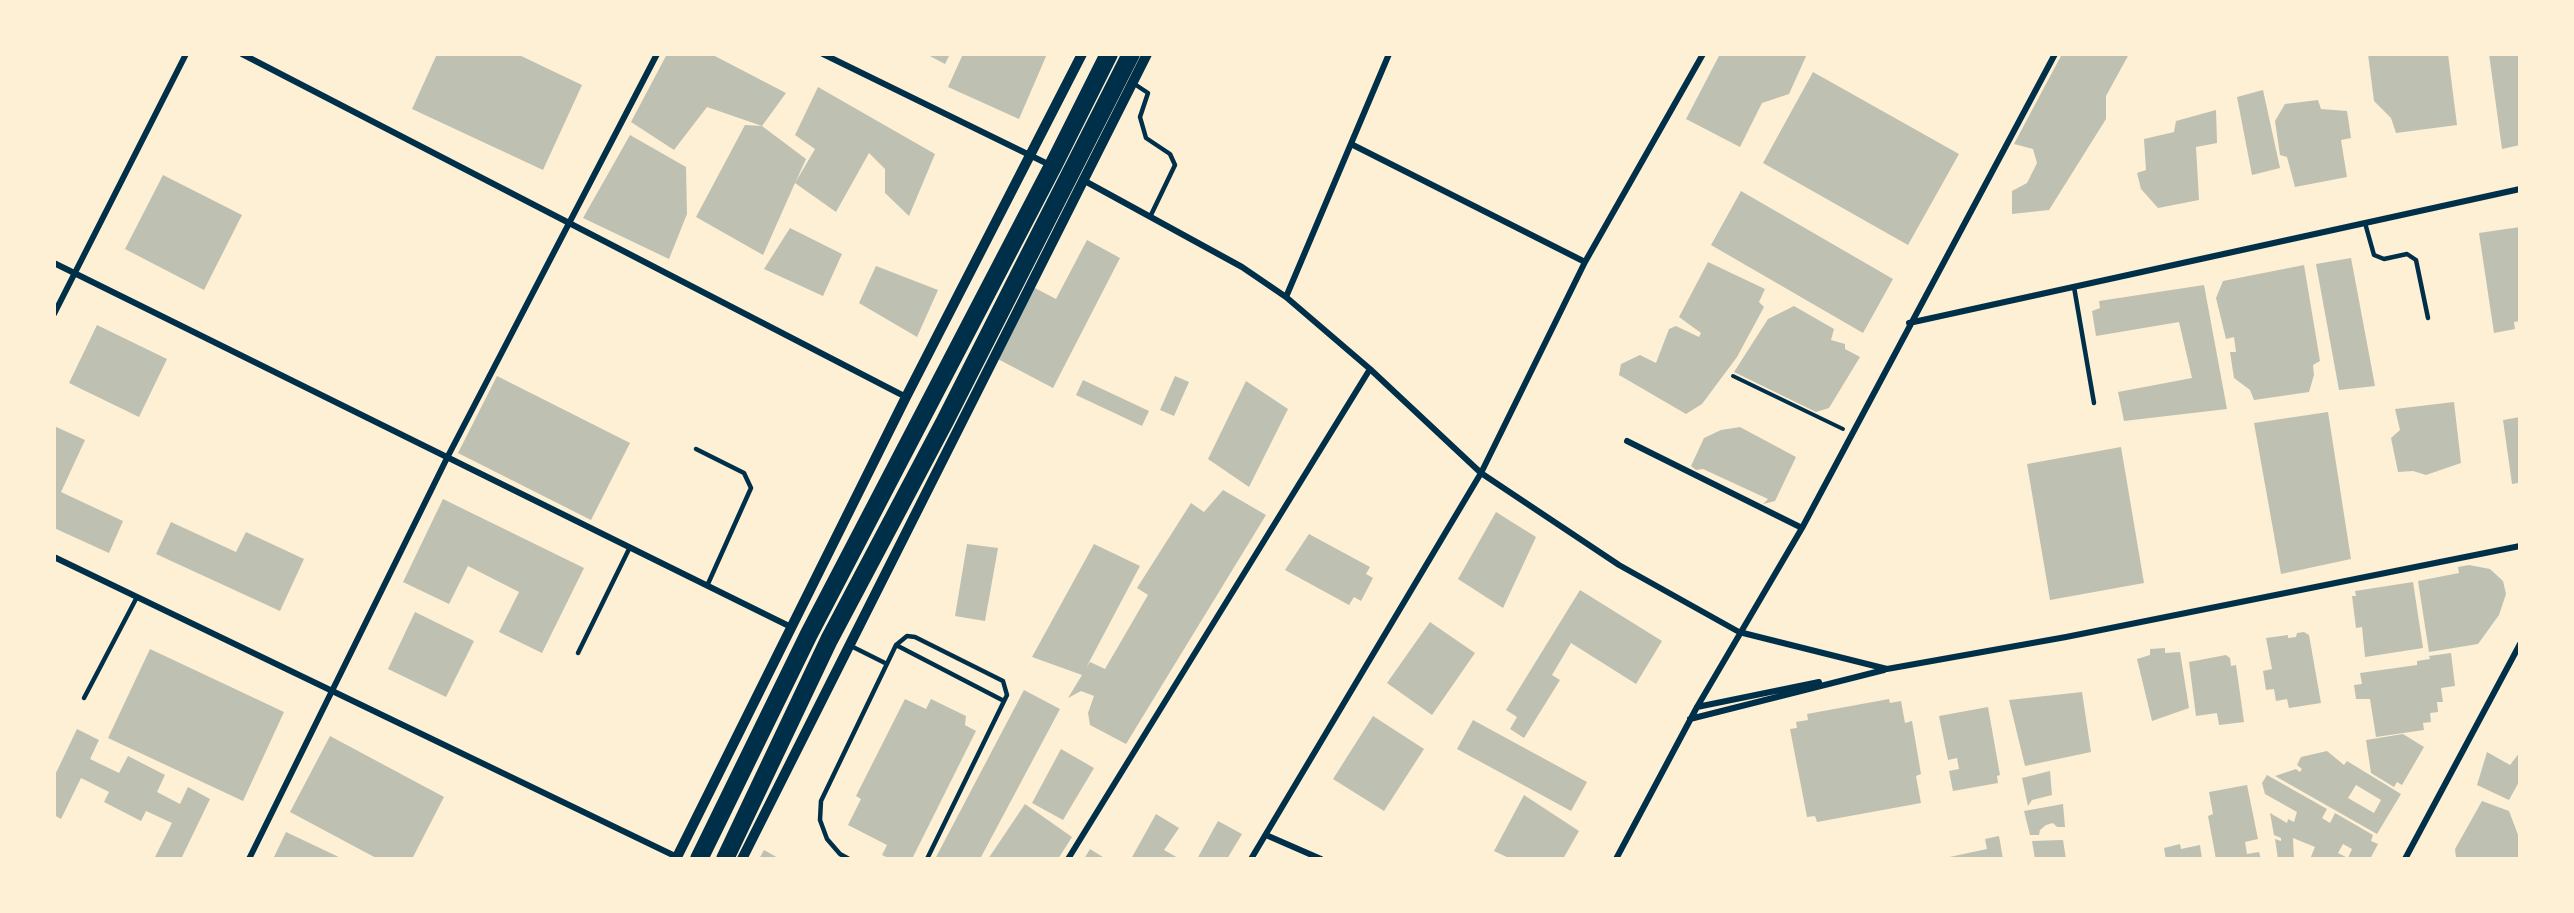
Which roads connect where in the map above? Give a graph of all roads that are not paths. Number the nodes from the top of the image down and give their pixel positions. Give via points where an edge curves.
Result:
1 (186, 54) edge
2 (242, 54) edge
3 (657, 54) edge
4 (823, 54) edge
5 (1082, 54) edge
6 (1108, 54) edge
7 (1131, 54) edge
8 (1147, 54) edge
9 (1389, 54) edge
10 (1703, 54) edge
11 (2055, 54) edge
12 (1132, 82) junction
13 (1353, 145) junction
14 (1031, 156) junction
15 (1082, 180) junction
16 (2520, 189) edge
17 (1150, 217) junction
18 (2365, 223) junction
19 (569, 224) junction
20 (1585, 262) junction
21 (54, 263) edge
22 (75, 274) junction
23 (2074, 287) junction
24 (1286, 297) junction
25 (54, 314) edge
26 (2428, 318) dead end
27 (1909, 323) junction
28 (1370, 369) junction
29 (906, 397) junction
30 (2094, 403) dead end
31 (1627, 441) dead end
32 (696, 449) dead end
33 (448, 456) junction
34 (1482, 473) junction
35 (1802, 528) junction
36 (2520, 546) edge
37 (630, 547) junction
38 (54, 557) edge
39 (707, 586) junction
40 (137, 597) junction
41 (791, 627) junction
42 (1739, 632) junction
43 (2520, 644) edge
44 (849, 645) junction
45 (896, 645) junction
46 (578, 653) dead end
47 (887, 664) junction
48 (1887, 669) junction
49 (331, 693) junction
50 (84, 698) dead end
51 (1004, 701) junction
52 (1697, 706) junction
53 (1690, 719) junction
54 (1266, 834) junction
55 (676, 858) edge
56 (249, 859) edge
57 (699, 859) edge
58 (724, 859) edge
59 (742, 859) edge
60 (849, 859) edge
61 (927, 859) edge
62 (1068, 859) edge
63 (1251, 859) edge
64 (1321, 859) edge
65 (1616, 859) edge
66 (2405, 859) edge

1 - 22 street
2 - 19 street
3 - 19 street
4 - 14 street
5 - 14 street
6 - 57 highway via 809,634
7 - 58 highway via 951,411 829,640
8 - 12 street
9 - 13 street
10 - 20 street
11 - 27 street
12 - 15 street
12 - 17 lane via 1148,93 1140,117 1146,138 1170,154 1175,165
13 - 20 street
13 - 24 street
14 - 15 street
14 - 29 street
15 - 17 street
15 - 44 street
16 - 18 street
17 - 24 street via 1242,267
18 - 23 street
18 - 26 lane via 2374,255 2384,259 2408,254 2416,260
19 - 29 street
19 - 33 street
20 - 34 street
21 - 22 street
22 - 25 street
22 - 33 street
23 - 27 street
23 - 30 lane
24 - 28 street
27 - 35 street
28 - 34 street
28 - 62 street
29 - 41 street
31 - 35 street
32 - 39 lane via 744,473 751,488
33 - 37 street
33 - 49 street
34 - 42 street via 1618,565
34 - 54 street
35 - 42 street
36 - 48 street
37 - 39 street
37 - 46 lane
38 - 40 street
39 - 41 street
40 - 49 street
40 - 50 lane
41 - 55 street
42 - 48 street
42 - 52 street
43 - 66 street
44 - 47 lane
44 - 59 street
45 - 47 lane
45 - 51 lane
45 - 51 lane via 908,636 915,637 1003,681 1007,695
47 - 60 lane via 820,801 820,820 827,839
48 - 52 street
48 - 53 street
49 - 55 street
49 - 56 street
51 - 61 lane
52 - 53 street
53 - 65 street
54 - 63 street
54 - 64 street

